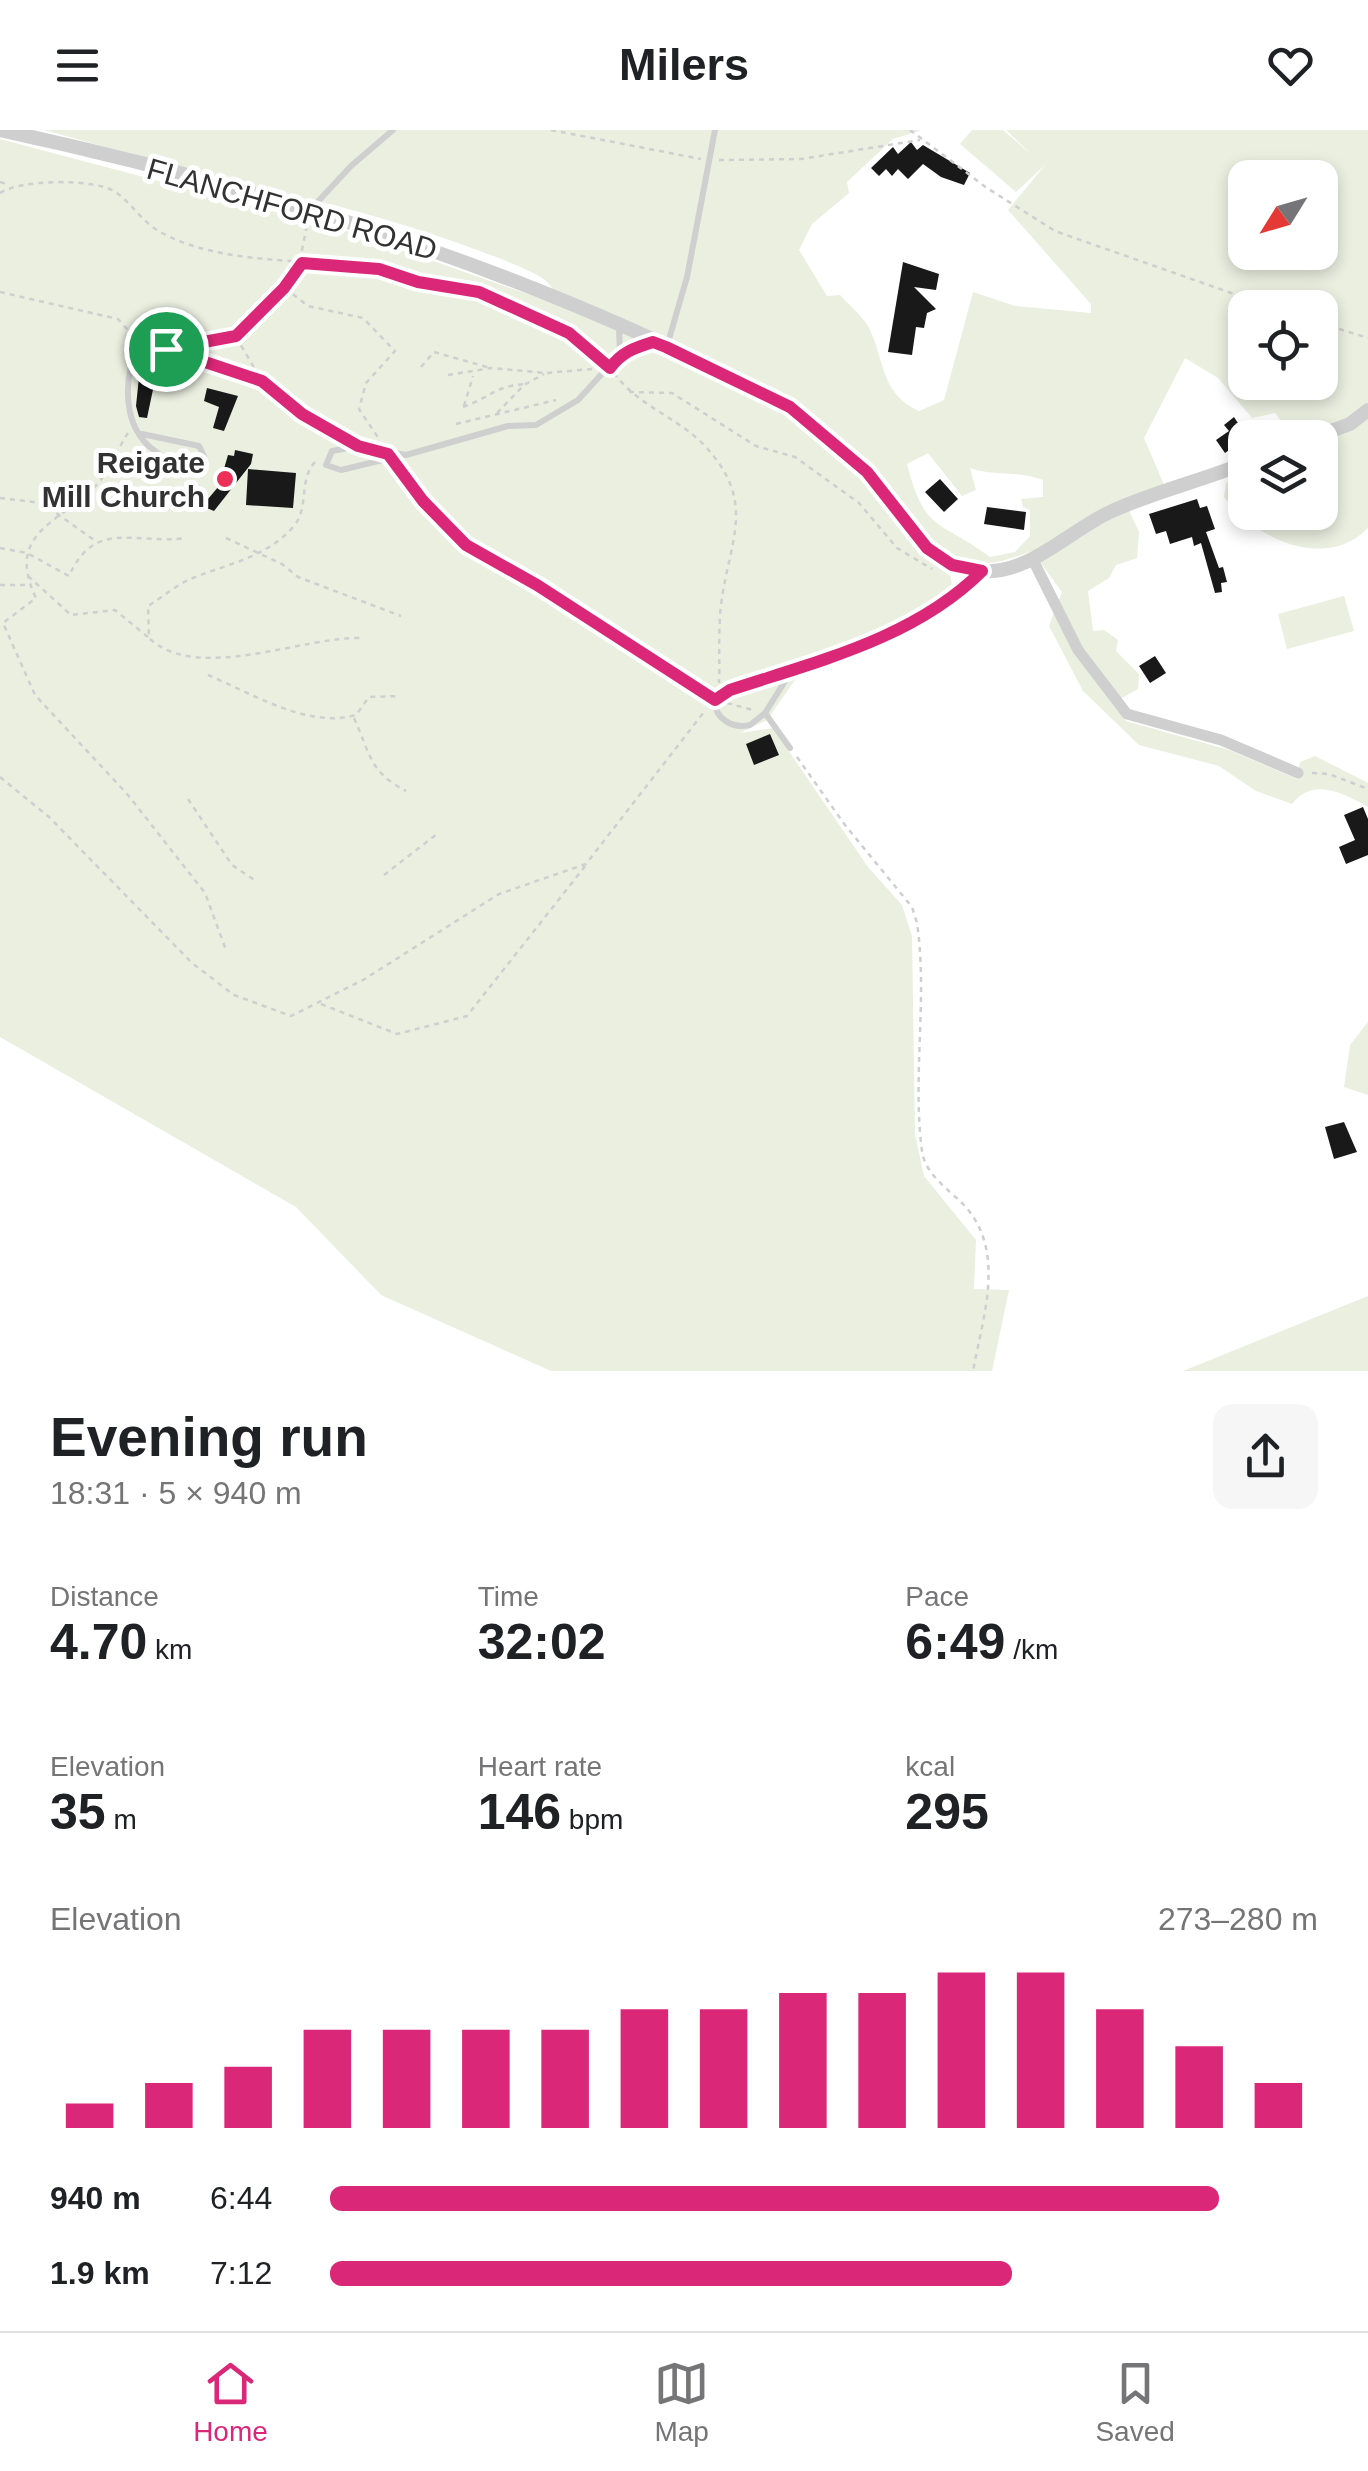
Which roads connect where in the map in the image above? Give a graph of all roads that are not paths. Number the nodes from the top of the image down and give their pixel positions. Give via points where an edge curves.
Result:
1 (0, 130) edge
2 (393, 130) edge
3 (716, 130) edge
4 (310, 211) junction
5 (618, 327) junction
6 (659, 344) junction
7 (620, 354) junction
8 (1368, 410) edge
9 (1338, 428) edge
10 (142, 434) junction
11 (358, 446) junction
12 (390, 456) junction
13 (1228, 469) edge
14 (1032, 558) junction
15 (982, 571) junction
16 (792, 670) junction
17 (766, 713) junction
18 (790, 748) road end
19 (1298, 773) road end

1 - 4 street, FLANCHFORD ROAD
2 - 4 lane
3 - 6 lane via 680,309
4 - 5 street, FLANCHFORD ROAD via 474,263
5 - 6 street, FLANCHFORD ROAD
5 - 7 lane
6 - 7 lane
6 - 15 street, FLANCHFORD ROAD via 790,407 867,472 927,548 952,565
7 - 12 lane via 578,400 536,425
8 - 9 street
10 - 10 lane via 156,452 192,468 202,464 199,446
10 - 11 lane via 128,384 138,348 166,349 262,381
11 - 12 lane
11 - 12 lane via 332,451 325,461 337,470
13 - 14 street, FLANCHFORD ROAD via 1110,512
14 - 15 street, FLANCHFORD ROAD via 1006,570
14 - 19 street via 1078,650 1127,714 1221,740
15 - 16 lane via 920,619
16 - 17 lane
16 - 17 lane via 717,698 720,718 738,726
17 - 18 lane

